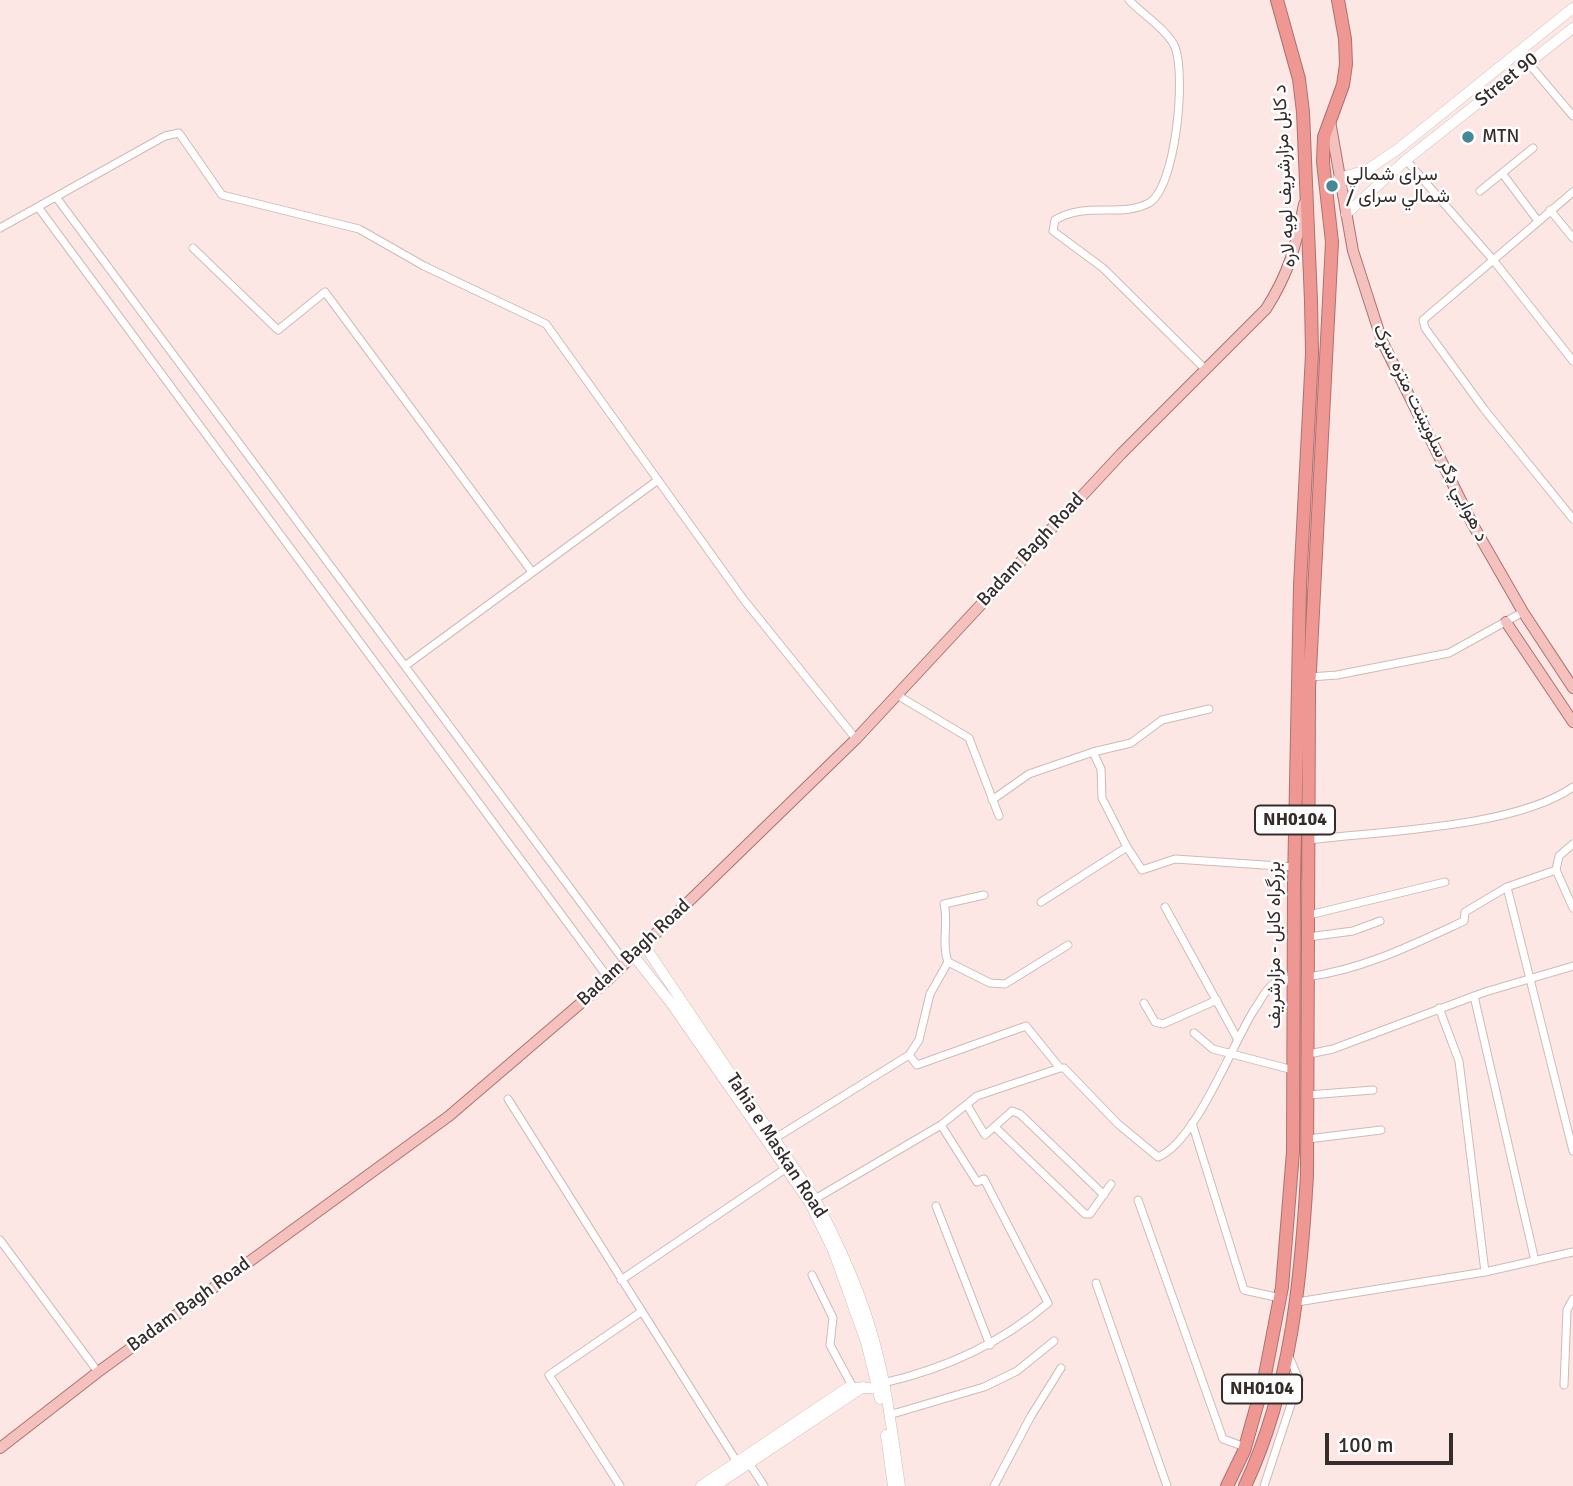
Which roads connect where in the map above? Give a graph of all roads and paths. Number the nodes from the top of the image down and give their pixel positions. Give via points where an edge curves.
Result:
1 (1129, 0) edge
2 (1277, 0) edge
3 (1338, 0) edge
4 (1573, 8) edge
5 (1573, 28) edge
6 (1519, 52) junction
7 (1529, 63) junction
8 (1329, 116) junction
9 (1573, 116) edge
10 (1533, 148) dead end
11 (1406, 160) junction
12 (1502, 173) junction
13 (1339, 178) junction
14 (1480, 191) dead end
15 (1573, 192) edge
16 (56, 197) junction
17 (1305, 202) junction
18 (38, 207) junction
19 (1550, 210) junction
20 (1346, 214) junction
21 (1538, 221) junction
22 (0, 228) edge
23 (1573, 238) edge
24 (193, 248) dead end
25 (1494, 261) junction
26 (1312, 354) joint
27 (1329, 358) joint
28 (1573, 361) edge
29 (1206, 370) junction
30 (659, 480) junction
31 (1573, 519) edge
32 (532, 572) junction
33 (1523, 612) junction
34 (1506, 622) junction
35 (405, 666) junction
36 (1310, 677) junction
37 (1573, 688) edge
38 (897, 695) junction
39 (1209, 709) dead end
40 (1573, 722) edge
41 (856, 739) junction
42 (1093, 752) junction
43 (1573, 787) edge
44 (992, 800) junction
45 (999, 816) dead end
46 (1309, 839) junction
47 (1573, 844) edge
48 (1127, 847) junction
49 (1294, 867) junction
50 (1556, 870) junction
51 (1445, 882) dead end
52 (1507, 887) junction
53 (984, 895) dead end
54 (1041, 902) dead end
55 (1165, 907) dead end
56 (1573, 908) edge
57 (1308, 915) junction
58 (1380, 921) dead end
59 (1308, 937) junction
60 (644, 945) junction
61 (1068, 945) dead end
62 (629, 958) junction
63 (948, 962) junction
64 (1573, 966) edge
65 (1300, 978) junction
66 (1531, 978) junction
67 (609, 979) junction
68 (1474, 996) junction
69 (1217, 1000) junction
70 (1144, 1003) dead end
71 (1439, 1009) junction
72 (1194, 1033) dead end
73 (1237, 1038) junction
74 (1309, 1054) junction
75 (909, 1055) junction
76 (1231, 1055) junction
77 (1060, 1068) junction
78 (1294, 1070) junction
79 (1373, 1090) dead end
80 (1308, 1095) junction
81 (508, 1099) dead end
82 (967, 1105) junction
83 (1192, 1124) junction
84 (941, 1125) junction
85 (996, 1127) junction
86 (1381, 1130) dead end
87 (774, 1139) junction
88 (1308, 1139) junction
89 (1573, 1151) edge
90 (789, 1167) junction
91 (1111, 1184) dead end
92 (1104, 1195) junction
93 (815, 1199) junction
94 (1138, 1200) dead end
95 (936, 1206) dead end
96 (0, 1240) edge
97 (1573, 1252) edge
98 (1535, 1261) junction
99 (1485, 1272) junction
100 (812, 1275) dead end
101 (621, 1280) junction
102 (1096, 1283) dead end
103 (1280, 1298) junction
104 (1573, 1299) edge
105 (1297, 1302) junction
106 (641, 1312) junction
107 (1054, 1342) dead end
108 (990, 1345) junction
109 (1288, 1354) junction
110 (1061, 1368) dead end
111 (98, 1372) junction
112 (1564, 1385) dead end
113 (881, 1386) junction
114 (857, 1388) junction
115 (889, 1415) junction
116 (1245, 1447) junction
117 (0, 1448) edge
118 (744, 1461) junction
119 (620, 1486) edge
120 (701, 1486) edge
121 (715, 1486) edge
122 (764, 1486) edge
123 (892, 1486) edge
124 (900, 1486) edge
125 (993, 1486) edge
126 (1167, 1486) edge
127 (1227, 1486) edge
128 (1245, 1486) edge
129 (1264, 1486) edge

1 - 29 street via 1169,38 1180,62 1166,176 1160,192 1146,205 1083,209 1055,220 1053,231 1103,268
2 - 17 highway, د کابل مزارشریف لویه لاره via 1300,88
3 - 8 highway, د کابل مزارشریف لویه لاره / NH0104 via 1346,65
4 - 6 main road, Street 90
5 - 7 main road, Street 90
6 - 7 street
6 - 13 main road, Street 90 via 1398,149 1367,170
7 - 9 street
7 - 11 main road, Street 90
8 - 13 main road, د هوايي ډګر سلویښت متره سړک
8 - 27 highway, د کابل مزارشریف لویه لاره / NH0104 via 1323,162 1332,242
10 - 12 street
11 - 20 main road, Street 90
11 - 25 street
12 - 14 street
12 - 21 street
13 - 20 main road, د هوايي ډګر سلویښت متره سړک
15 - 19 street
16 - 18 street
16 - 30 street via 165,136 179,133 222,195 359,229 424,266 546,324
16 - 35 street
17 - 26 highway, د کابل مزارشریف لویه لاره
17 - 29 main road, Badam Bagh Road via 1284,281 1266,309
18 - 22 street
18 - 67 street
19 - 21 street
19 - 23 street
20 - 33 main road, د هوايي ډګر سلویښت متره سړک via 1382,341 1473,525
21 - 25 street
24 - 32 street via 278,330 325,292
25 - 28 street
25 - 31 street via 1428,313 1423,320 1425,328
26 - 49 highway, بزرگراه کابل - مزارشریف / NH0104 via 1303,473
27 - 36 highway, بزرگراه کابل - مزارشریف / NH0104
29 - 38 main road, Badam Bagh Road via 1121,454
30 - 32 street
30 - 41 street via 744,600
32 - 35 street
33 - 34 street
33 - 37 main road, د هوايي ډګر سلویښت متره سړک
34 - 36 street via 1449,653 1337,676
34 - 40 main road
35 - 62 street
36 - 46 highway, بزرگراه کابل - مزارشریف / NH0104
38 - 41 main road, Badam Bagh Road
38 - 44 street via 969,738
39 - 42 street via 1162,720 1132,743
41 - 60 main road, Badam Bagh Road
42 - 44 street via 1029,774
42 - 48 street via 1101,769 1102,798
43 - 46 street via 1549,800 1442,827
44 - 45 street
46 - 57 highway, بزرگراه کابل - مزارشریف / NH0104
47 - 50 street via 1559,856
48 - 49 street via 1142,870 1175,859
48 - 54 street
49 - 65 highway, بزرگراه کابل - مزارشریف / NH0104
50 - 52 street
50 - 56 street
51 - 57 street
52 - 65 street via 1465,912 1464,920 1384,958 1333,974
52 - 66 street
53 - 63 street via 944,904
55 - 69 street
57 - 59 highway, بزرگراه کابل - مزارشریف / NH0104
58 - 59 street via 1353,932
59 - 65 highway, بزرگراه کابل - مزارشریف / NH0104
60 - 62 main road, Badam Bagh Road
60 - 87 main road, Tahia e Maskan Road
61 - 63 street via 1004,984 990,983
62 - 67 main road, Badam Bagh Road
62 - 90 main road, Tahia e Maskan Road via 671,1003
63 - 75 street via 930,994 919,1040
64 - 66 street
65 - 73 street via 1279,981 1267,990
65 - 74 highway, بزرگراه کابل - مزارشریف / NH0104
65 - 78 highway, بزرگراه کابل - مزارشریف / NH0104
66 - 68 street
66 - 89 street
67 - 111 main road, Badam Bagh Road via 449,1116
68 - 71 street
68 - 98 street
69 - 70 street via 1163,1024 1155,1022
69 - 73 street
71 - 74 street
71 - 99 street via 1459,1061
72 - 76 street via 1213,1049
73 - 76 street
74 - 80 highway, بزرگراه کابل - مزارشریف / NH0104
75 - 77 street via 916,1065 1026,1026
75 - 87 street
76 - 78 street
76 - 83 street
77 - 82 street via 1002,1086
77 - 83 street via 1158,1157 1174,1149
78 - 103 highway, بزرگراه کابل - مزارشریف / NH0104 via 1293,1152
79 - 80 street
80 - 88 highway, بزرگراه کابل - مزارشریف / NH0104
81 - 101 street
82 - 84 street
82 - 85 street via 985,1135
83 - 103 street via 1244,1290
84 - 93 street
84 - 108 street via 977,1182 984,1179 1048,1303 1017,1330
85 - 92 street via 1012,1111 1020,1114
85 - 92 street via 1085,1214 1090,1214
86 - 88 street
87 - 90 main road, Tahia e Maskan Road
88 - 105 highway, بزرگراه کابل - مزارشریف / NH0104
90 - 93 main road, Tahia e Maskan Road
90 - 101 street
90 - 113 main road, Tahia e Maskan Road via 833,1250
91 - 92 street
93 - 113 main road, Tahia e Maskan Road via 854,1282 876,1347
94 - 116 street via 1223,1439
95 - 108 street
96 - 111 street
97 - 98 street
98 - 99 street
99 - 105 street
100 - 114 street via 833,1318 831,1345
101 - 106 street
102 - 126 street
103 - 116 highway, بزرگراه کابل - مزارشریف / NH0104
104 - 112 street via 1567,1310
105 - 109 highway, بزرگراه کابل - مزارشریف / NH0104
106 - 118 street
106 - 119 street via 549,1375
107 - 115 street via 1017,1371 984,1387
108 - 113 street
109 - 128 highway, بزرگراه کابل - مزارشریف / NH0104
109 - 129 street via 1299,1380
110 - 125 street
111 - 117 main road, Badam Bagh Road
113 - 114 main road
113 - 115 main road, Tahia e Maskan Road
113 - 123 main road, Tahia e Maskan Road
114 - 118 main road
115 - 124 main road, Tahia e Maskan Road
116 - 127 highway, بزرگراه کابل - مزارشریف / NH0104
118 - 120 main road
118 - 121 main road
118 - 122 street

